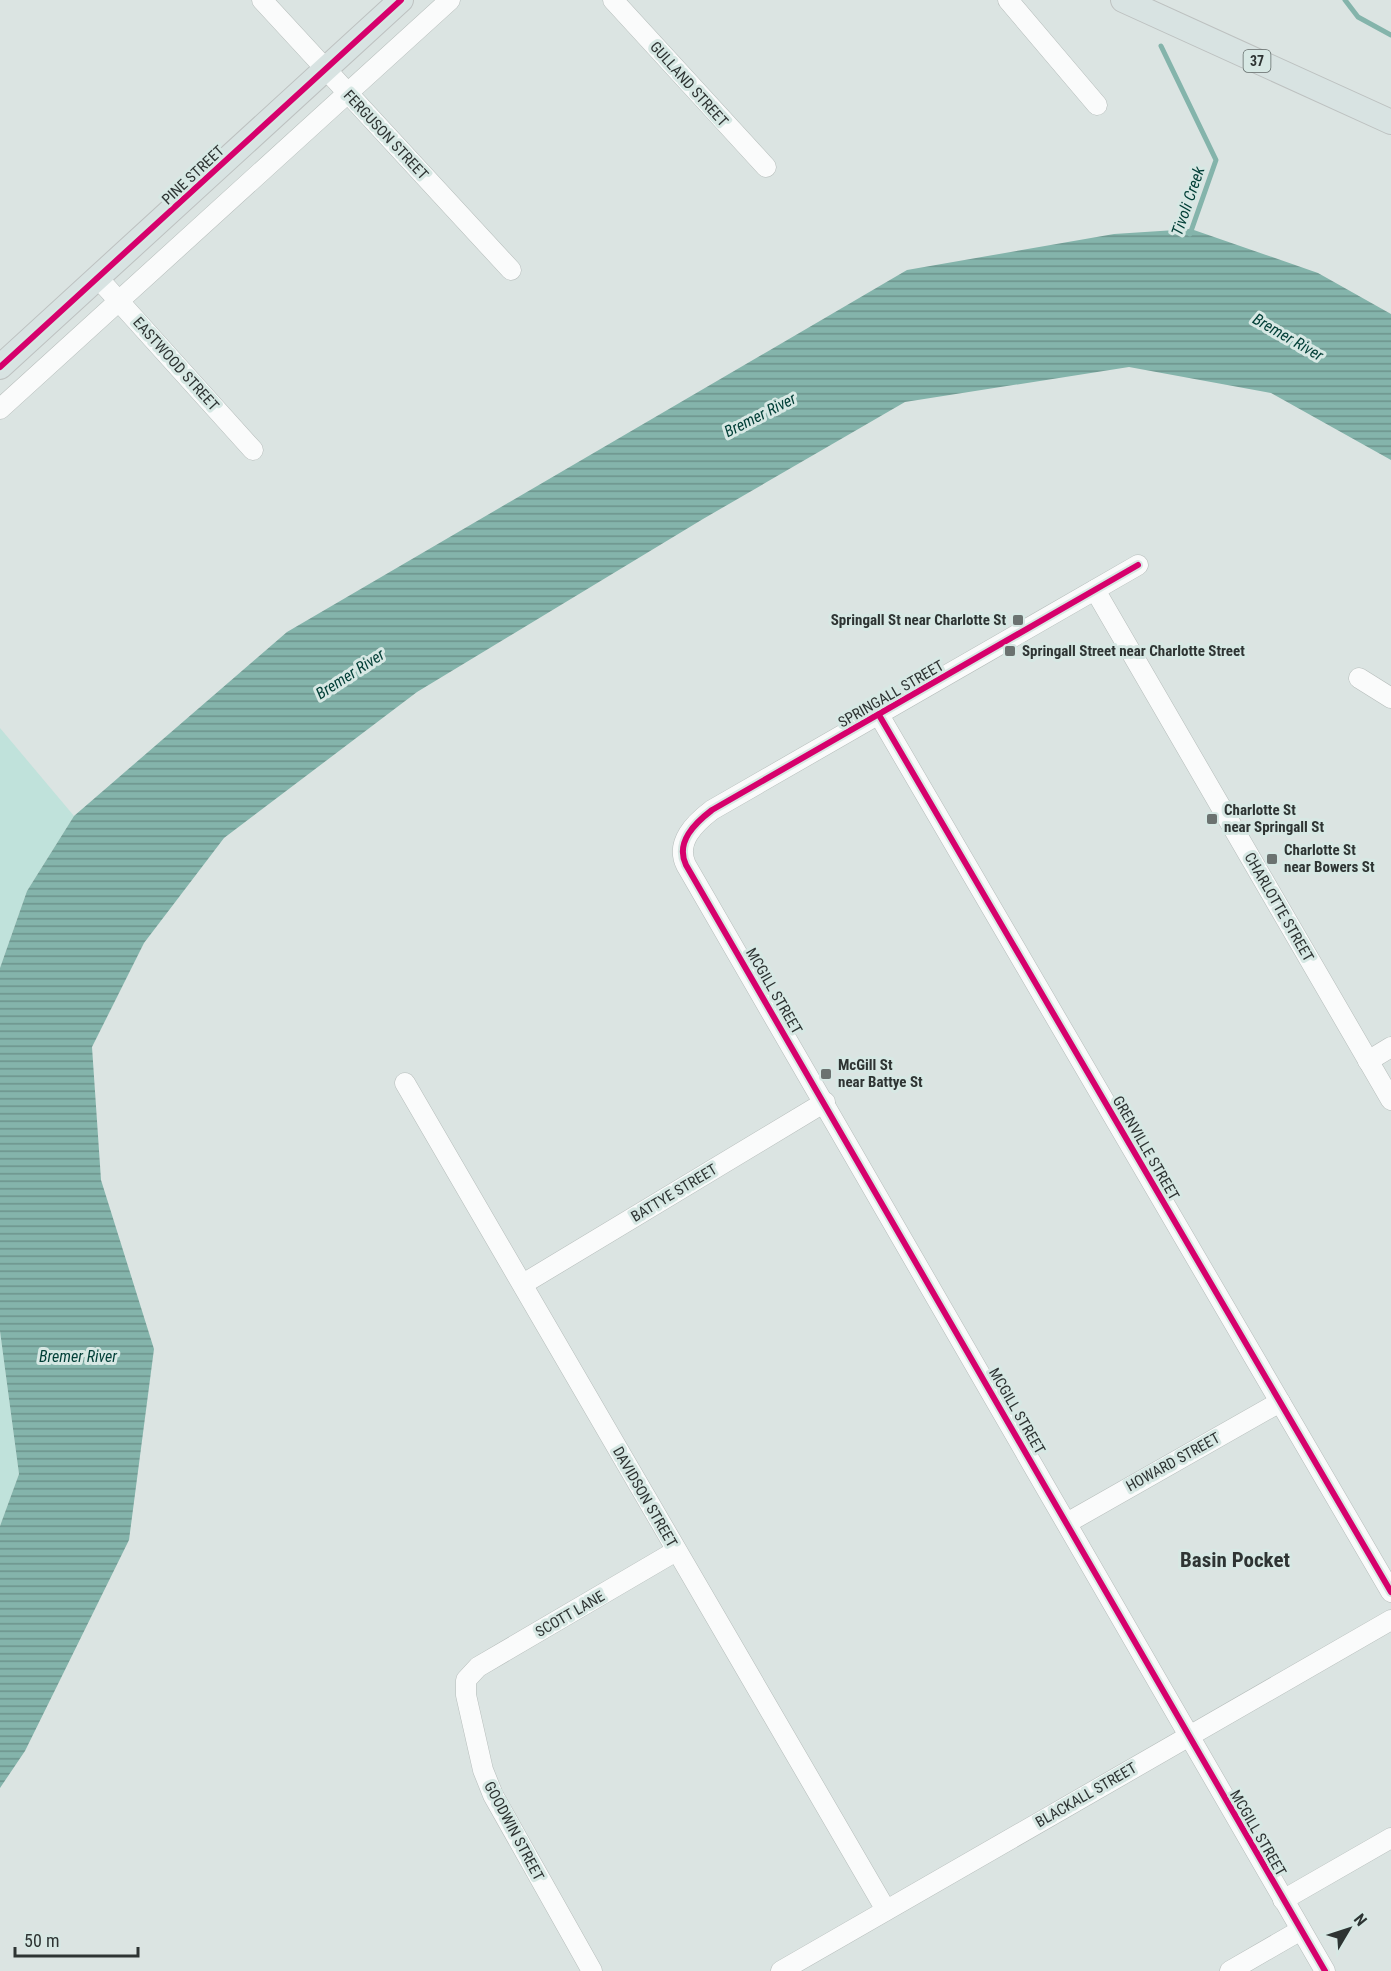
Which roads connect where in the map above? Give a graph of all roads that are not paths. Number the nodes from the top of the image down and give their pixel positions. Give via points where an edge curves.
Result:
1 (262, 0) edge
2 (401, 0) edge
3 (450, 0) edge
4 (613, 0) edge
5 (1008, 0) edge
6 (1123, 0) edge
7 (326, 69) junction
8 (348, 93) junction
9 (1097, 105) dead end
10 (1391, 122) edge
11 (766, 167) dead end
12 (511, 270) dead end
13 (98, 278) junction
14 (120, 302) junction
15 (0, 367) edge
16 (0, 409) edge
17 (253, 450) dead end
18 (1138, 564) dead end
19 (1095, 590) junction
20 (1359, 678) dead end
21 (1391, 698) edge
22 (879, 715) junction
23 (686, 865) joint
24 (1391, 1047) edge
25 (1368, 1061) junction
26 (405, 1083) dead end
27 (1391, 1100) edge
28 (825, 1102) junction
29 (523, 1284) junction
30 (1280, 1402) junction
31 (1067, 1523) junction
32 (676, 1551) junction
33 (1391, 1592) edge
34 (1391, 1620) edge
35 (466, 1680) joint
36 (1188, 1736) junction
37 (1391, 1838) edge
38 (1283, 1900) junction
39 (886, 1911) junction
40 (1301, 1930) junction
41 (592, 1971) edge
42 (781, 1971) edge
43 (1230, 1971) edge
44 (1325, 1971) edge

1 - 7 street, FERGUSON STREET
2 - 7 main road, PINE STREET
3 - 8 street
4 - 11 street, GULLAND STREET
5 - 9 street
6 - 10 main road, 37
7 - 8 street, FERGUSON STREET
7 - 13 main road, PINE STREET
8 - 12 street, FERGUSON STREET
8 - 14 street
13 - 14 street, EASTWOOD STREET
13 - 15 main road, PINE STREET
14 - 16 street
14 - 17 street, EASTWOOD STREET
18 - 19 street, SPRINGALL STREET
19 - 22 street, SPRINGALL STREET
19 - 25 street, CHARLOTTE STREET
20 - 21 street
22 - 23 street, SPRINGALL STREET via 712,810 693,828 684,844
22 - 30 street, GRENVILLE STREET
23 - 28 street, MCGILL STREET
24 - 25 street
25 - 27 street, CHARLOTTE STREET
26 - 29 street, DAVIDSON STREET
28 - 29 street, BATTYE STREET
28 - 31 street, MCGILL STREET
29 - 32 street, DAVIDSON STREET
30 - 31 street, HOWARD STREET
30 - 33 street, GRENVILLE STREET
31 - 36 street, MCGILL STREET
32 - 35 street, SCOTT LANE via 478,1667
32 - 39 street, DAVIDSON STREET
34 - 36 street, BLACKALL STREET
35 - 41 street, GOODWIN STREET via 466,1695 489,1787
36 - 38 street, MCGILL STREET
36 - 39 street, BLACKALL STREET
37 - 38 street
38 - 40 street, MCGILL STREET
39 - 42 street, BLACKALL STREET
40 - 43 street
40 - 44 street, MCGILL STREET

